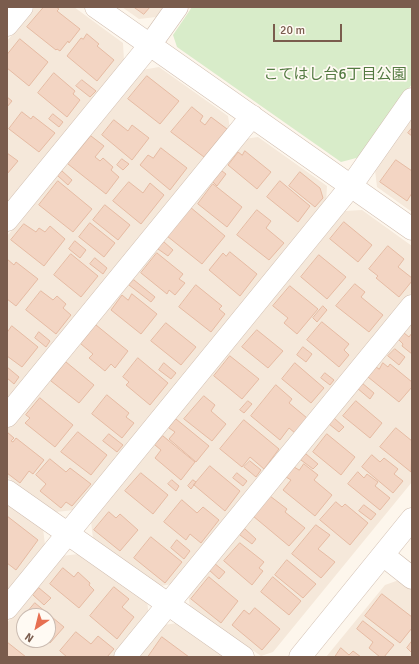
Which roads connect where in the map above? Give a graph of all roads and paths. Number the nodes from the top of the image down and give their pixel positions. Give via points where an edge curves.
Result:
1 (22, 7) edge
2 (96, 7) edge
3 (177, 7) edge
4 (7, 25) edge
5 (150, 45) junction
6 (412, 99) edge
7 (252, 116) junction
8 (351, 186) junction
9 (7, 220) edge
10 (412, 229) edge
11 (412, 306) edge
12 (7, 416) edge
13 (7, 491) edge
14 (412, 519) edge
15 (68, 533) junction
16 (383, 555) junction
17 (412, 578) edge
18 (169, 604) junction
19 (7, 608) edge
20 (126, 657) edge
21 (244, 657) edge
22 (300, 657) edge

1 - 4 street
2 - 5 street
3 - 5 street
5 - 7 street
5 - 9 street
6 - 8 street
7 - 8 street
7 - 12 street
8 - 10 street
8 - 15 street
11 - 18 street
13 - 15 street
14 - 16 street
15 - 18 street
15 - 19 street
16 - 17 street
16 - 22 street
18 - 20 street
18 - 21 street

